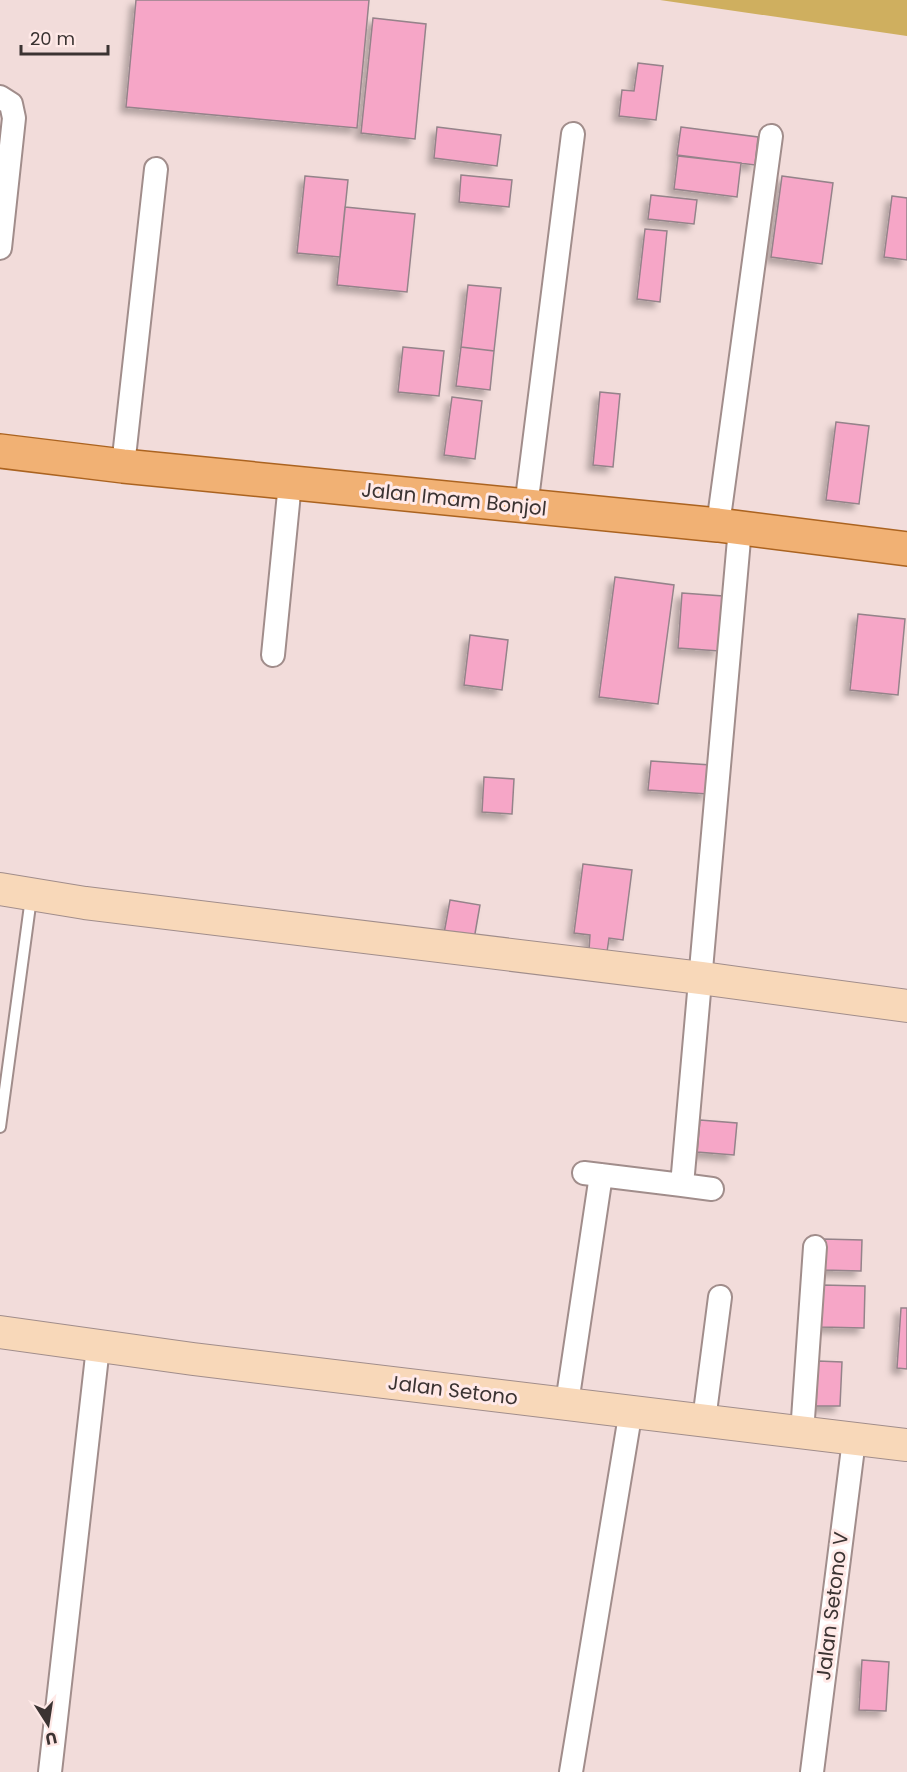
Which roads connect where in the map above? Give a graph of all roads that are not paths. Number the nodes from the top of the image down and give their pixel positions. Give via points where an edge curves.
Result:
1 (0, 97) edge
2 (573, 134) dead end
3 (771, 136) dead end
4 (156, 169) dead end
5 (0, 248) edge
6 (0, 451) edge
7 (123, 466) junction
8 (290, 483) junction
9 (526, 507) junction
10 (729, 527) junction
11 (907, 549) edge
12 (273, 655) dead end
13 (0, 889) edge
14 (32, 895) junction
15 (701, 978) junction
16 (907, 1006) edge
17 (0, 1127) edge
18 (682, 1185) junction
19 (712, 1189) dead end
20 (815, 1247) dead end
21 (720, 1297) dead end
22 (0, 1332) edge
23 (98, 1347) junction
24 (567, 1403) junction
25 (631, 1410) junction
26 (704, 1420) junction
27 (802, 1433) junction
28 (854, 1440) junction
29 (907, 1445) edge
30 (50, 1772) edge
31 (571, 1772) edge
32 (812, 1772) edge

1 - 5 street via 11,104 14,118
2 - 9 street
3 - 10 street
4 - 7 street
6 - 7 main road, Jalan Imam Bonjol
7 - 8 main road, Jalan Imam Bonjol
8 - 9 main road, Jalan Imam Bonjol
8 - 12 street
9 - 10 main road, Jalan Imam Bonjol
10 - 11 main road, Jalan Imam Bonjol
10 - 15 street
13 - 14 street
14 - 15 street
14 - 17 lane
15 - 16 street
15 - 18 street
18 - 19 street
18 - 24 street via 592,1174
20 - 27 street
21 - 26 street
22 - 23 street, Jalan Setono
23 - 24 street, Jalan Setono
23 - 30 street
24 - 25 street, Jalan Setono
25 - 26 street, Jalan Setono
25 - 31 street
26 - 27 street, Jalan Setono
27 - 28 street, Jalan Setono
28 - 29 street, Jalan Setono
28 - 32 street, Jalan Setono V

